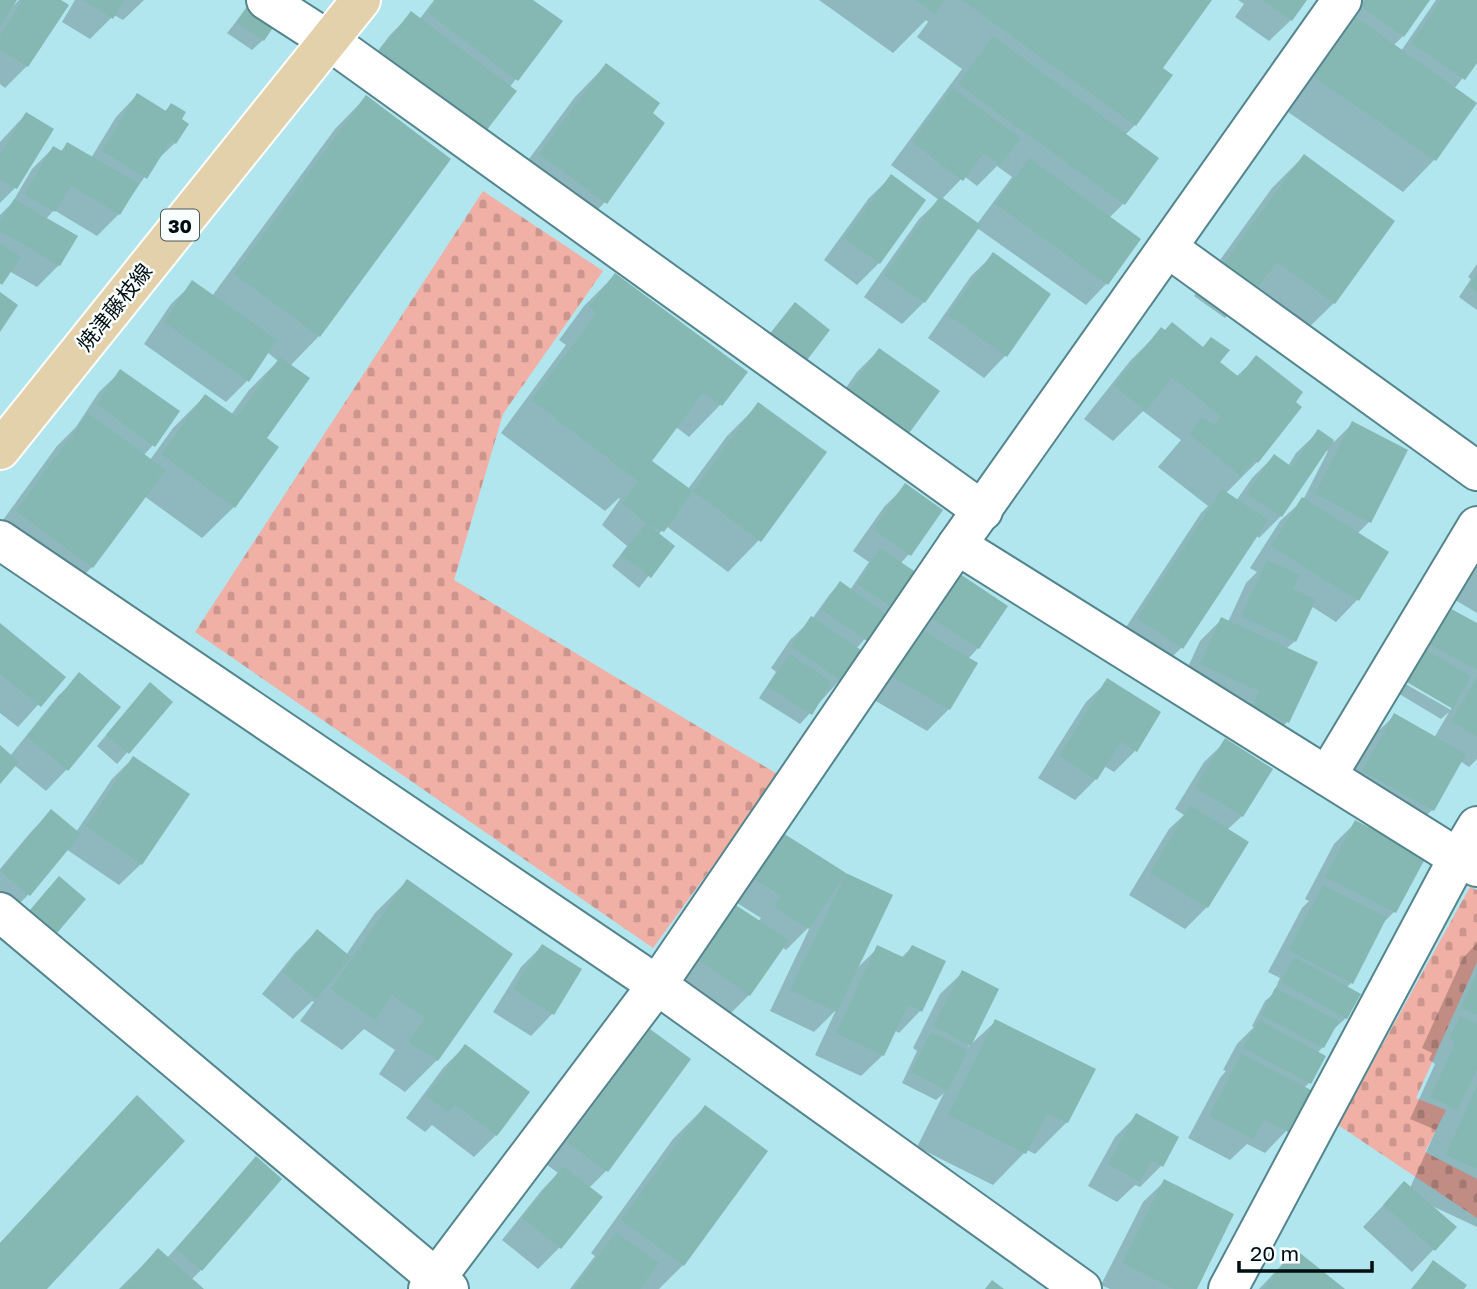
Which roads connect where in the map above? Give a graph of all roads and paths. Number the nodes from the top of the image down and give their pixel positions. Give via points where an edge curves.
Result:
1 (266, 0) edge
2 (361, 0) edge
3 (1342, 0) edge
4 (328, 40) junction
5 (1168, 248) junction
6 (0, 450) edge
7 (1477, 471) edge
8 (983, 511) junction
9 (1477, 526) edge
10 (0, 540) edge
11 (957, 545) junction
12 (1327, 776) junction
13 (1477, 826) edge
14 (1467, 863) edge
15 (0, 912) edge
16 (657, 985) junction
17 (438, 1286) edge
18 (1082, 1289) edge
19 (1228, 1289) edge

1 - 4 street
2 - 4 main road, 焼津藤枝線 / 30
3 - 5 street
4 - 6 main road, 焼津藤枝線 / 30
4 - 8 street
5 - 7 street
5 - 8 street
8 - 11 street
9 - 12 street
10 - 16 street
11 - 12 street
11 - 16 street
12 - 14 street
13 - 14 street
14 - 19 street
15 - 17 street
16 - 17 street
16 - 18 street

